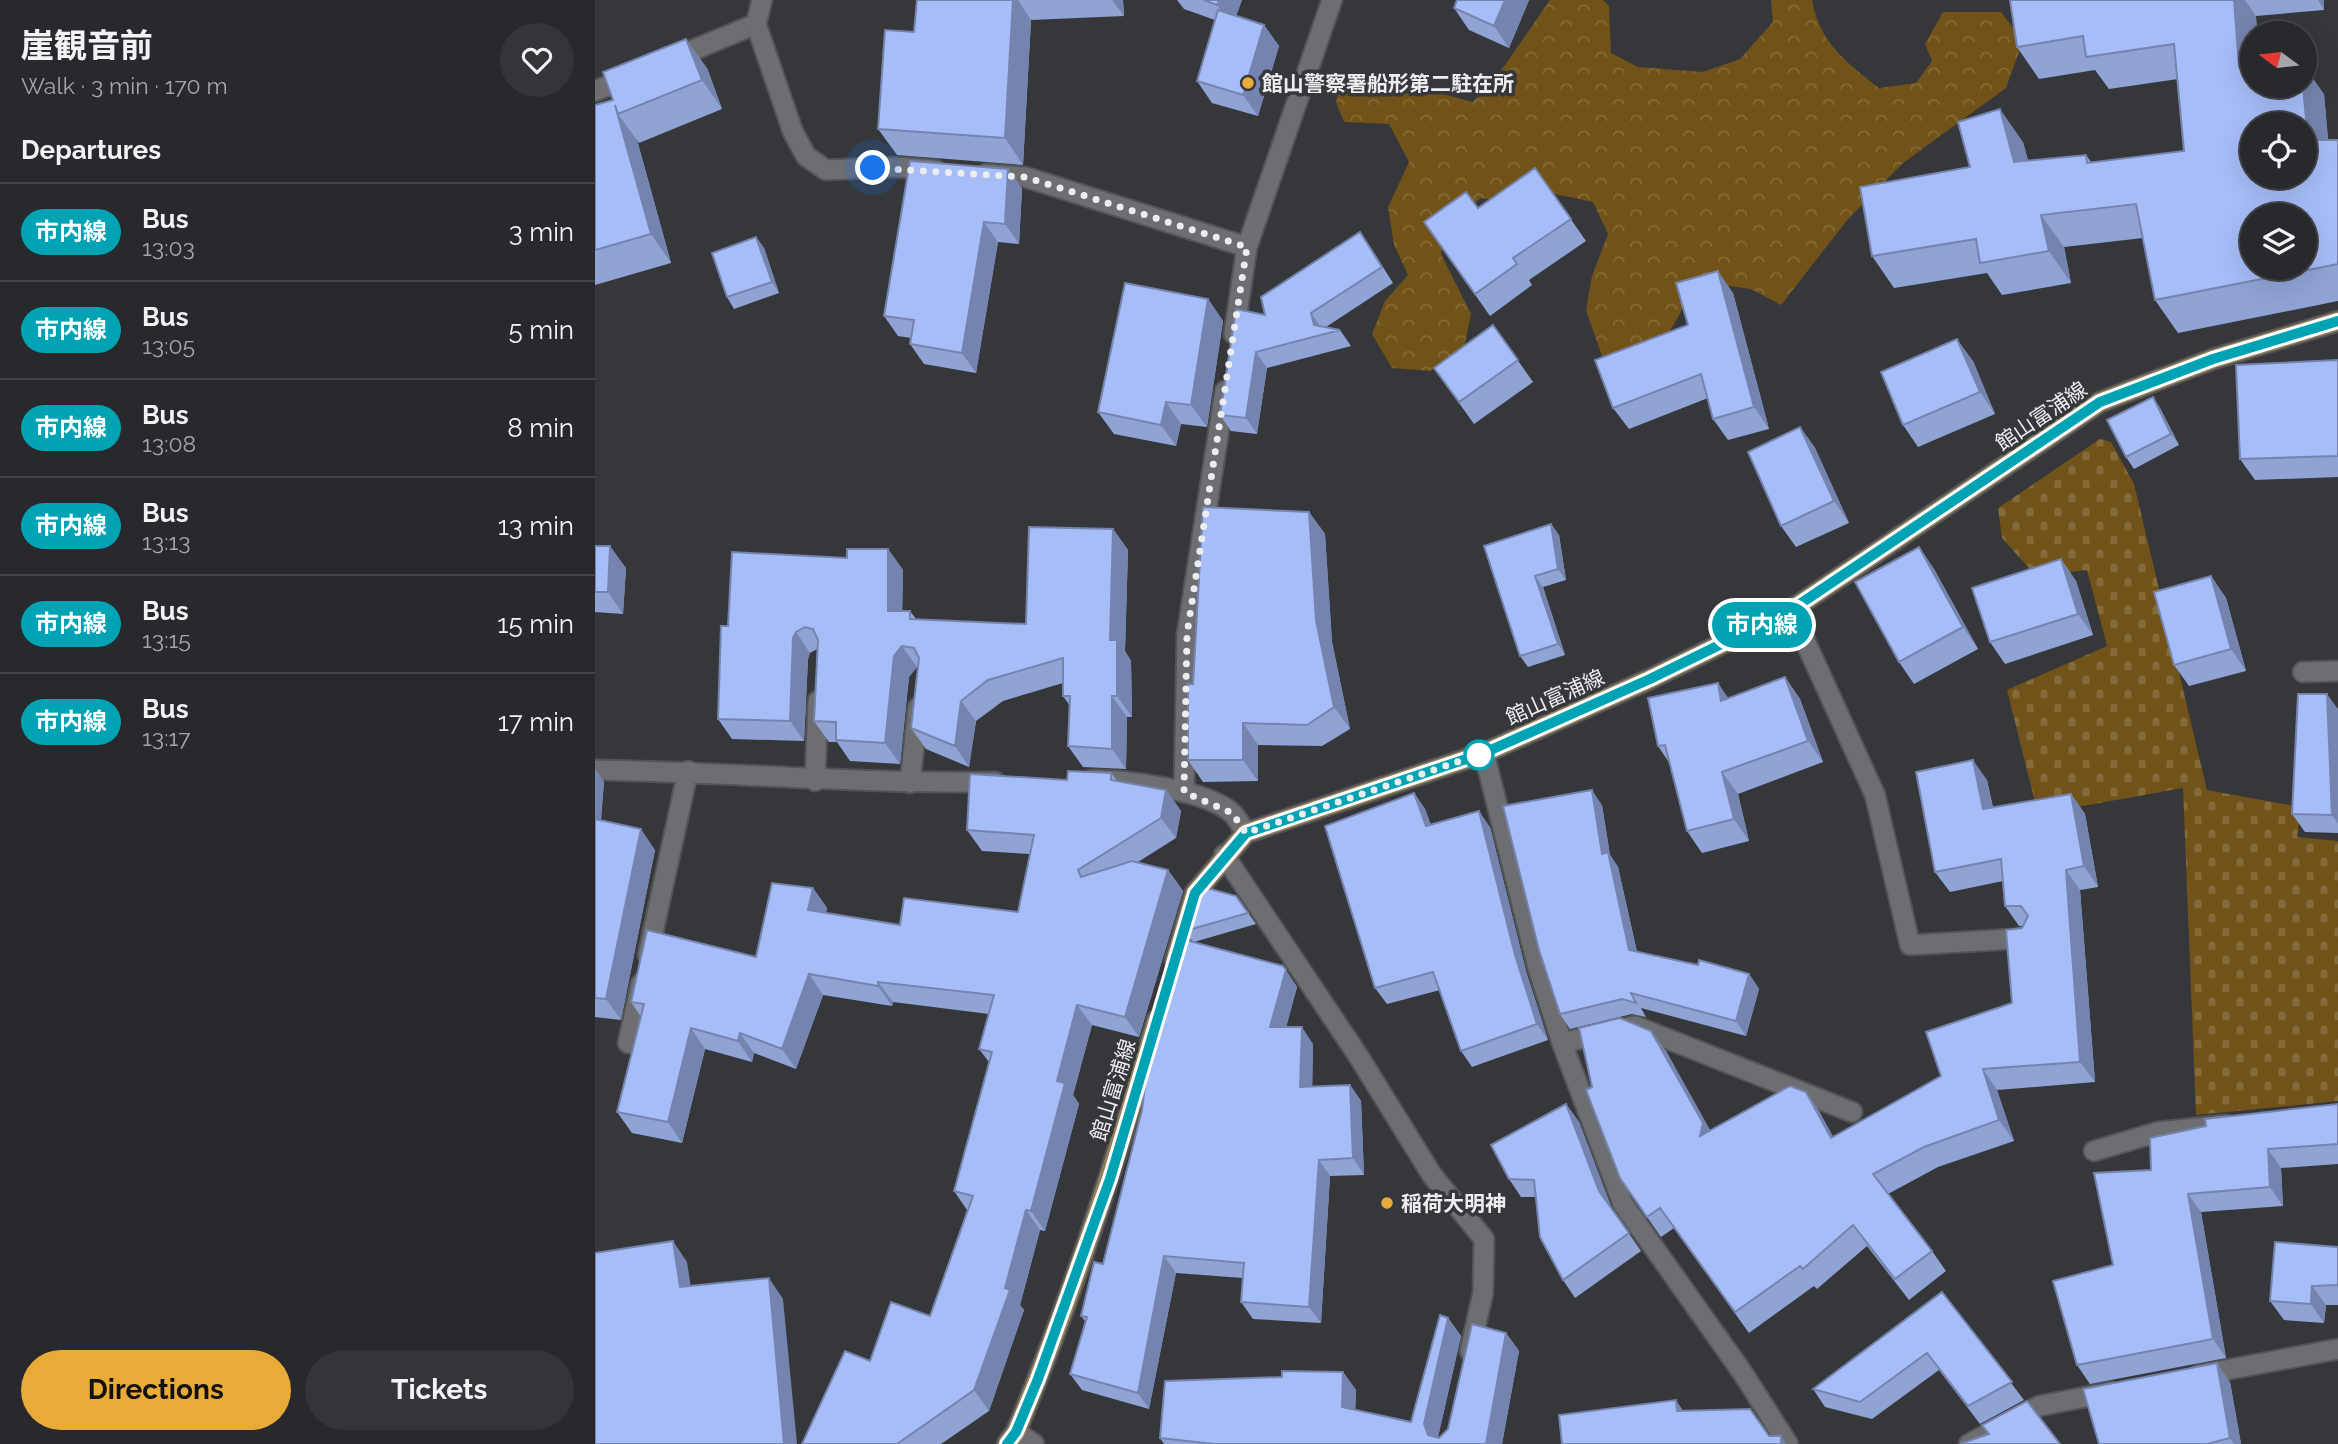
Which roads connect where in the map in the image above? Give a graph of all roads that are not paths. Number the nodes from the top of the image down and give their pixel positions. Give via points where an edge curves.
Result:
1 (761, 0) edge
2 (1332, 0) edge
3 (756, 24) junction
4 (595, 91) edge
5 (1247, 247) junction
6 (2338, 321) edge
7 (1791, 610) junction
8 (2338, 671) edge
9 (2303, 672) dead end
10 (819, 687) edge
11 (920, 691) edge
12 (1484, 753) junction
13 (595, 770) edge
14 (688, 771) junction
15 (1075, 780) edge
16 (815, 781) junction
17 (1020, 781) edge
18 (910, 783) junction
19 (1184, 792) junction
20 (1246, 833) junction
21 (1224, 855) junction
22 (2030, 938) edge
23 (628, 1043) dead end
24 (1562, 1043) junction
25 (1852, 1112) dead end
26 (2241, 1123) edge
27 (2094, 1151) dead end
28 (2338, 1349) edge
29 (1466, 1368) edge
30 (2175, 1380) edge
31 (2134, 1388) edge
32 (2004, 1436) edge
33 (1011, 1438) edge
34 (1034, 1444) edge
35 (1788, 1444) edge
36 (1969, 1444) edge

1 - 3 street
2 - 5 street
3 - 4 street
3 - 5 street via 793,132 806,156 826,170 896,167 1025,177
5 - 19 street via 1187,634
6 - 7 main road, 館山富浦線 via 2213,359 2100,402
7 - 12 main road, 館山富浦線
7 - 22 street via 1875,795 1910,945
8 - 9 street
10 - 16 street
11 - 18 street
12 - 20 main road, 館山富浦線
12 - 24 street via 1538,968
13 - 14 street
14 - 16 street
14 - 23 street
15 - 19 street via 1117,779
16 - 18 street
17 - 18 street
19 - 20 street via 1232,813
20 - 21 main road, 館山富浦線
21 - 29 street via 1432,1175 1484,1239 1483,1293
21 - 33 main road, 館山富浦線 via 1195,893 1110,1179
24 - 25 street via 1635,1026
24 - 35 street via 1623,1204
26 - 27 street via 2158,1132
28 - 30 street
31 - 32 street via 2039,1406
32 - 36 street
33 - 34 street

